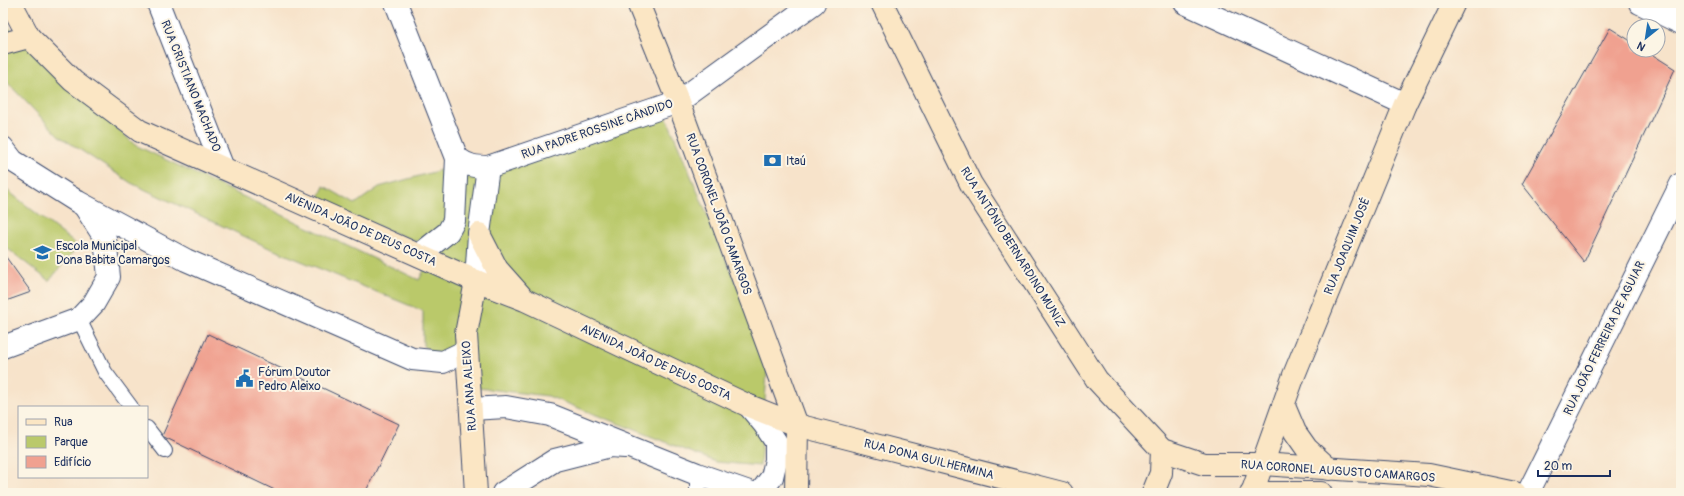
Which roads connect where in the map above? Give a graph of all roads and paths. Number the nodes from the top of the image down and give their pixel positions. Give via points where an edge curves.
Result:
1 (11, 3) edge
2 (158, 3) edge
3 (396, 3) edge
4 (638, 3) edge
5 (814, 3) edge
6 (882, 3) edge
7 (1185, 3) edge
8 (1454, 3) edge
9 (1640, 3) edge
10 (3, 13) edge
11 (1681, 23) edge
12 (29, 37) junction
13 (3, 44) edge
14 (678, 102) junction
15 (1405, 104) junction
16 (3, 148) edge
17 (457, 158) junction
18 (488, 167) junction
19 (223, 168) junction
20 (1681, 184) edge
21 (83, 205) junction
22 (479, 234) junction
23 (419, 255) junction
24 (476, 281) junction
25 (525, 300) junction
26 (79, 319) junction
27 (3, 347) edge
28 (466, 351) junction
29 (130, 406) edge
30 (748, 406) junction
31 (1284, 406) junction
32 (471, 409) junction
33 (797, 426) junction
34 (148, 429) edge
35 (630, 447) junction
36 (1162, 450) junction
37 (165, 451) dead end
38 (1262, 464) junction
39 (1329, 469) junction
40 (697, 483) edge
41 (476, 493) edge
42 (503, 493) edge
43 (752, 493) edge
44 (760, 493) edge
45 (796, 493) edge
46 (1062, 493) edge
47 (1153, 493) edge
48 (1252, 493) edge
49 (1310, 493) edge
50 (1515, 493) edge
51 (1528, 493) edge

1 - 10 main road
1 - 12 main road, AVENIDA JOÃO DE DEUS COSTA
2 - 19 street, RUA CRISTIANO MACHADO
3 - 17 street
4 - 14 main road, RUA CORONEL JOÃO CAMARGOS
5 - 14 street, RUA PADRE ROSSINE CÂNDIDO
6 - 36 main road, RUA ANTÔNIO BERNARDINO MUNIZ via 971,184 1097,380
7 - 15 street
8 - 15 main road, RUA JOAQUIM JOSÉ
9 - 11 street
12 - 13 main road
12 - 19 main road, AVENIDA JOÃO DE DEUS COSTA via 73,81 140,131
14 - 18 street, RUA PADRE ROSSINE CÂNDIDO
14 - 33 main road, RUA CORONEL JOÃO CAMARGOS
15 - 31 main road, RUA JOAQUIM JOSÉ via 1294,375
16 - 21 street via 13,161
17 - 18 street via 466,165
17 - 23 street via 454,221 448,232
18 - 22 street
19 - 23 main road, AVENIDA JOÃO DE DEUS COSTA
20 - 51 street, RUA JOÃO FERREIRA DE AGUIAR
21 - 26 street via 105,238 109,277 94,303
21 - 28 street via 186,260 412,359 443,362
22 - 24 street
22 - 25 main road via 497,269
23 - 24 main road, AVENIDA JOÃO DE DEUS COSTA
24 - 25 main road, AVENIDA JOÃO DE DEUS COSTA
24 - 28 main road, RUA ANA ALEIXO via 466,334
25 - 30 main road, AVENIDA JOÃO DE DEUS COSTA
26 - 27 street
26 - 29 lane via 105,372
28 - 32 main road, RUA ANA ALEIXO
30 - 33 main road, AVENIDA JOÃO DE DEUS COSTA
30 - 44 street, AVENIDA JOÃO DE DEUS COSTA via 776,442 776,460 772,477
31 - 38 main road, RUA JOAQUIM JOSÉ
31 - 39 main road via 1295,432 1307,449
32 - 35 street via 506,407 550,415
32 - 41 main road, RUA ANA ALEIXO
33 - 45 main road
33 - 46 main road, RUA DONA GUILHERMINA
34 - 37 lane
35 - 40 street
35 - 42 street via 610,446 555,460
36 - 38 main road, RUA CORONEL AUGUSTO CAMARGOS via 1204,464
36 - 47 main road via 1161,473
38 - 39 main road, RUA CORONEL AUGUSTO CAMARGOS
38 - 48 main road, RUA JOAQUIM JOSÉ
39 - 50 main road, RUA CORONEL AUGUSTO CAMARGOS via 1429,475
40 - 43 street
48 - 49 main road, RUA CORONEL AUGUSTO CAMARGOS

